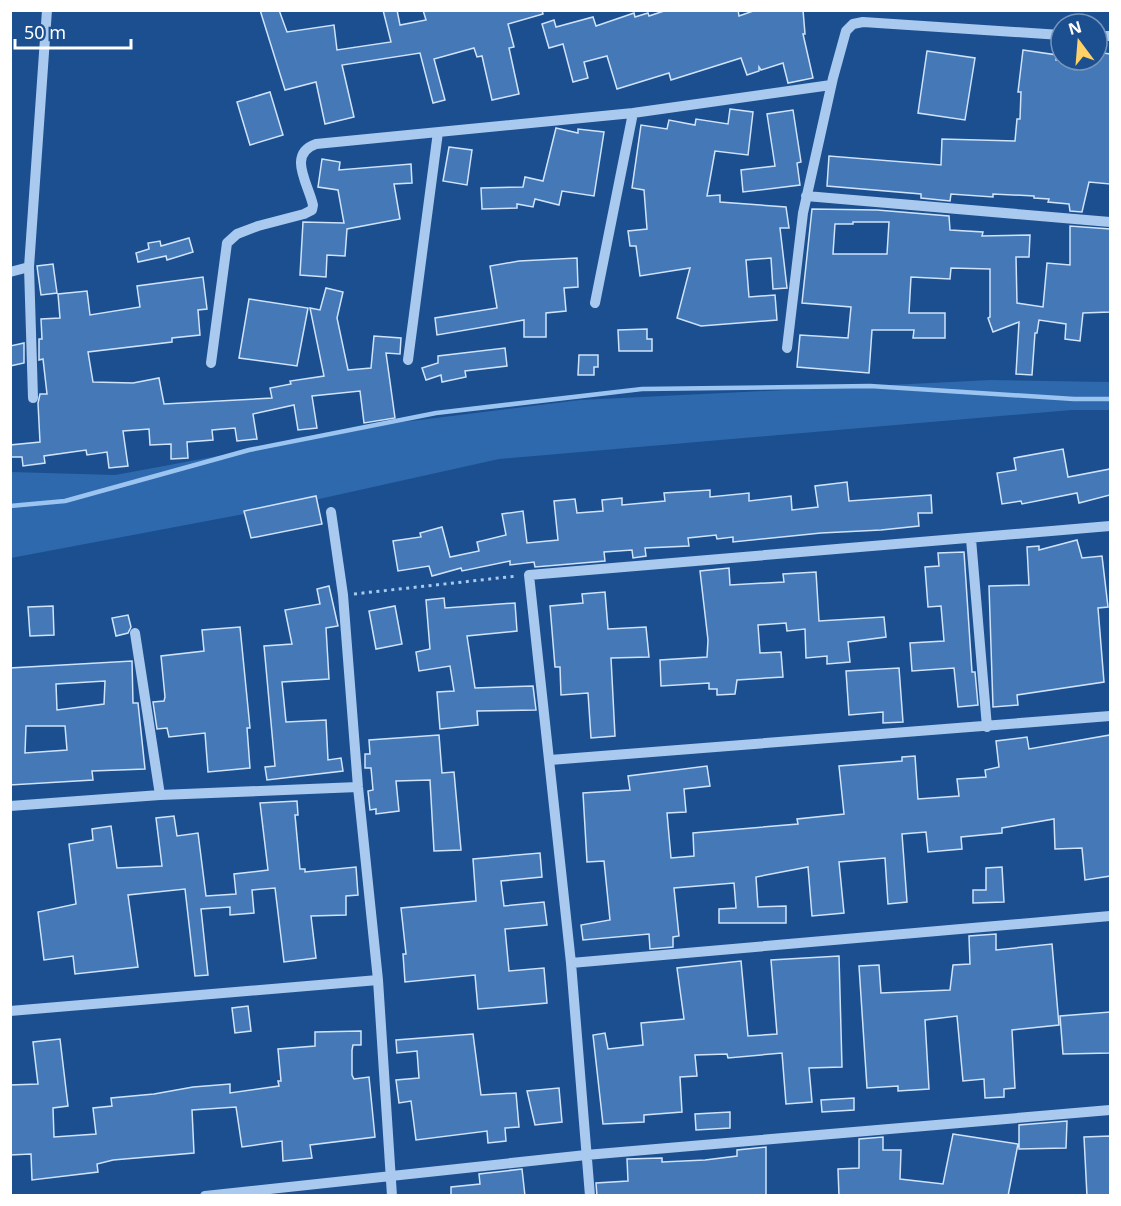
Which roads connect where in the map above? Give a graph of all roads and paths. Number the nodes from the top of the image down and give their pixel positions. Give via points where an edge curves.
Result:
1 (47, 10) edge
2 (1049, 33) edge
3 (831, 85) junction
4 (633, 113) junction
5 (438, 132) junction
6 (806, 196) junction
7 (1110, 222) edge
8 (29, 267) junction
9 (10, 272) edge
10 (595, 303) dead end
11 (787, 348) dead end
12 (408, 360) dead end
13 (211, 363) dead end
14 (33, 398) dead end
15 (331, 512) dead end
16 (1110, 526) edge
17 (971, 539) junction
18 (529, 575) junction
19 (343, 595) junction
20 (135, 633) dead end
21 (1110, 716) edge
22 (987, 727) junction
23 (550, 760) junction
24 (358, 787) junction
25 (160, 795) junction
26 (10, 806) edge
27 (1110, 916) edge
28 (571, 963) junction
29 (378, 980) junction
30 (10, 1011) edge
31 (1110, 1110) edge
32 (586, 1155) junction
33 (389, 1176) junction
34 (205, 1196) edge
35 (392, 1196) edge
36 (590, 1196) edge

1 - 8 street
2 - 3 street via 896,23 853,24 846,31
3 - 4 street
3 - 6 street
4 - 5 street
4 - 10 street
5 - 12 street
5 - 13 street via 307,147 300,162 312,210 237,234 227,243
6 - 7 street
6 - 11 street
8 - 9 street
8 - 14 street
15 - 19 street
16 - 17 street
17 - 18 street
17 - 22 street
18 - 19 path
18 - 23 street
19 - 24 street
20 - 25 street
21 - 22 street
22 - 23 street
23 - 28 street
24 - 25 street
24 - 29 street
25 - 26 street
27 - 28 street
28 - 32 street
29 - 30 street
29 - 33 street
31 - 32 street
32 - 33 street
32 - 36 street
33 - 34 street
33 - 35 street

